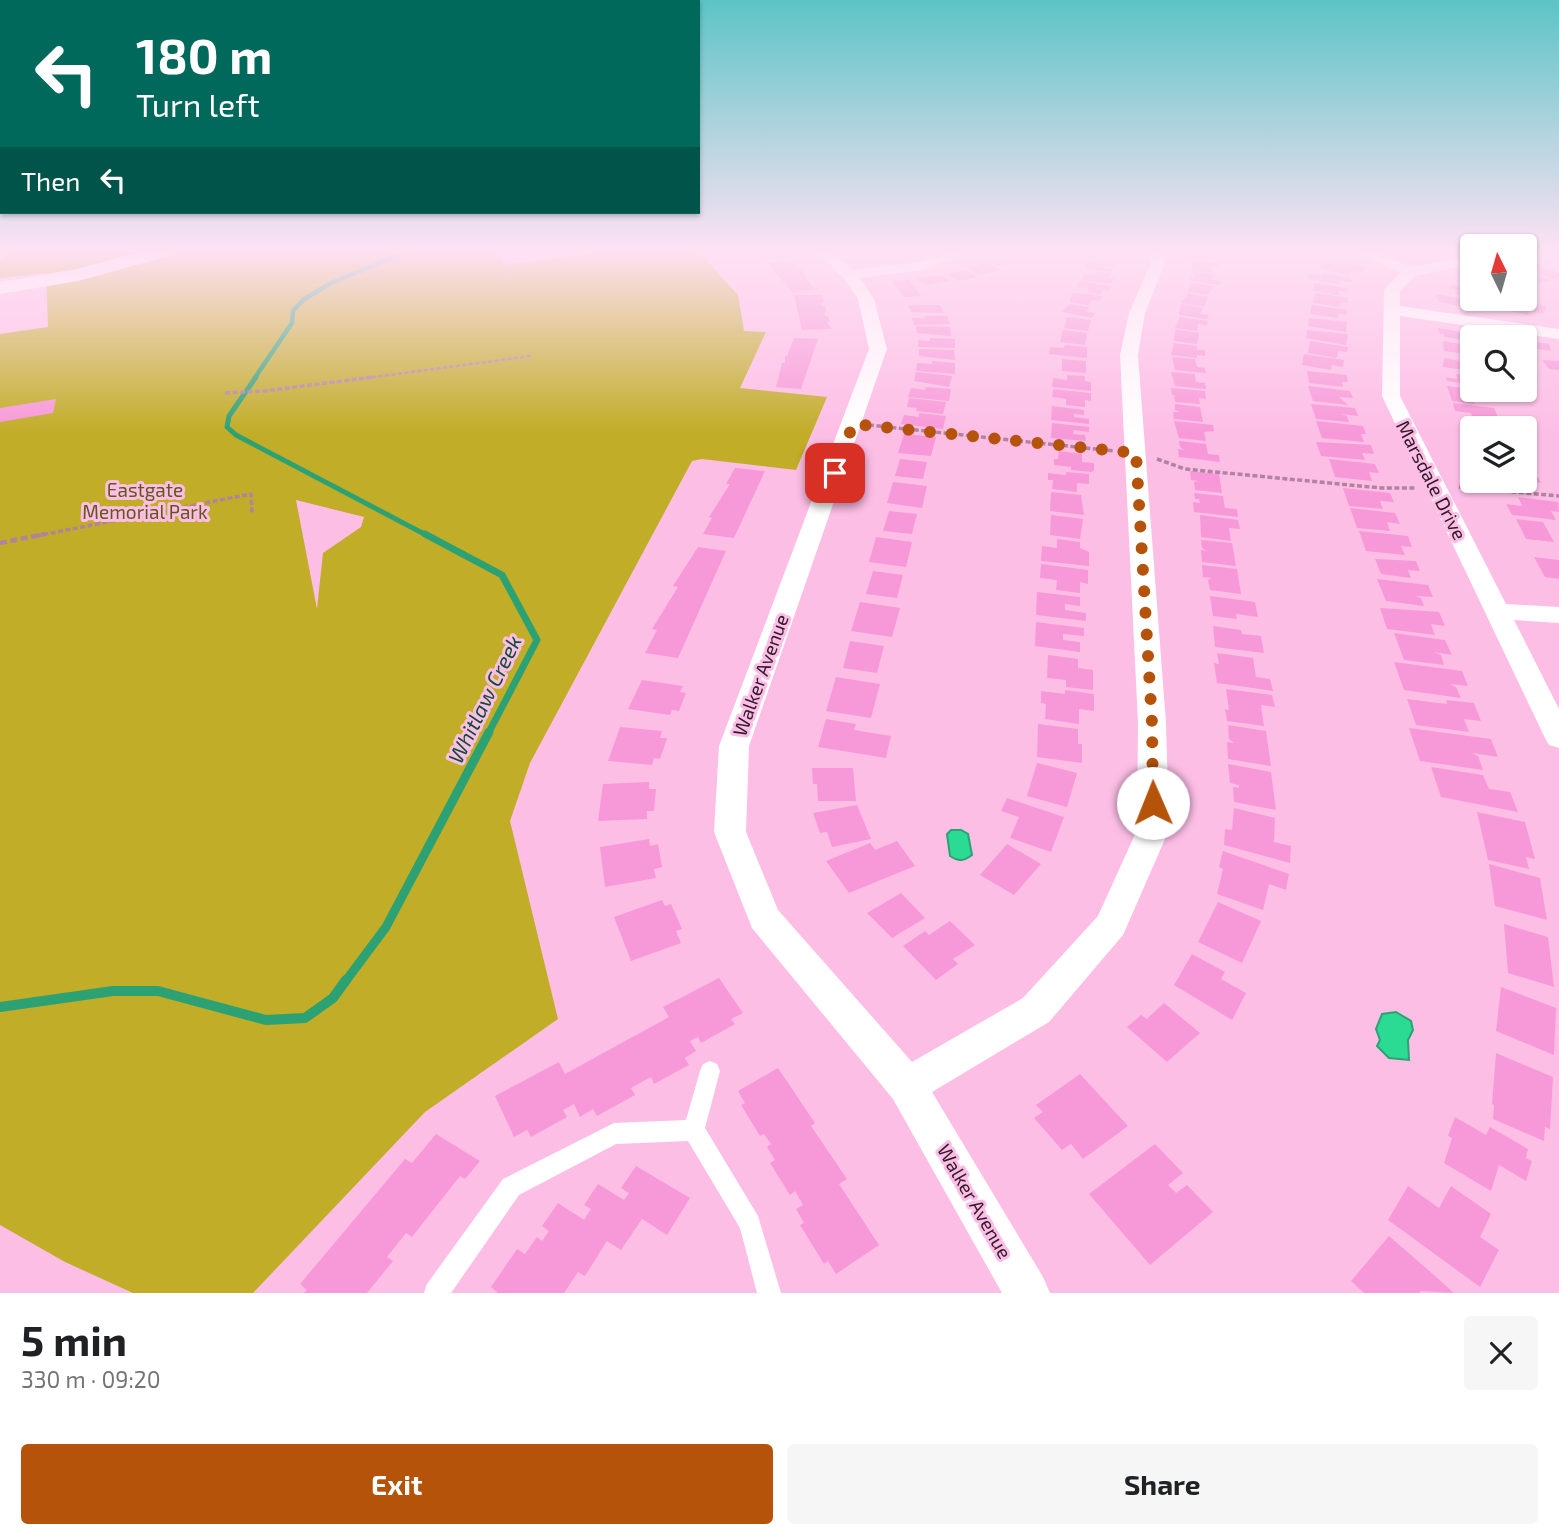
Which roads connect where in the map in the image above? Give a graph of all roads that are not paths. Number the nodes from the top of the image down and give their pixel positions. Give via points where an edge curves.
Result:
1 (869, 312) edge
2 (1138, 312) edge
3 (1391, 312) edge
4 (1407, 312) edge
5 (1559, 334) edge
6 (1497, 611) junction
7 (1559, 615) edge
8 (1559, 738) edge
9 (710, 1071) dead end
10 (908, 1086) junction
11 (694, 1130) junction
12 (436, 1293) edge
13 (769, 1293) edge
14 (1027, 1293) edge

1 - 10 street, Walker Avenue via 878,349 734,746 730,832 764,918
2 - 10 street via 1129,355 1152,723 1153,830 1111,925 1036,1010
3 - 6 street, Marsdale Drive via 1391,396
4 - 5 street
6 - 7 street
6 - 8 street, Marsdale Drive
9 - 11 lane
10 - 14 street, Walker Avenue
11 - 12 lane via 614,1133 511,1187
11 - 13 lane via 750,1224

